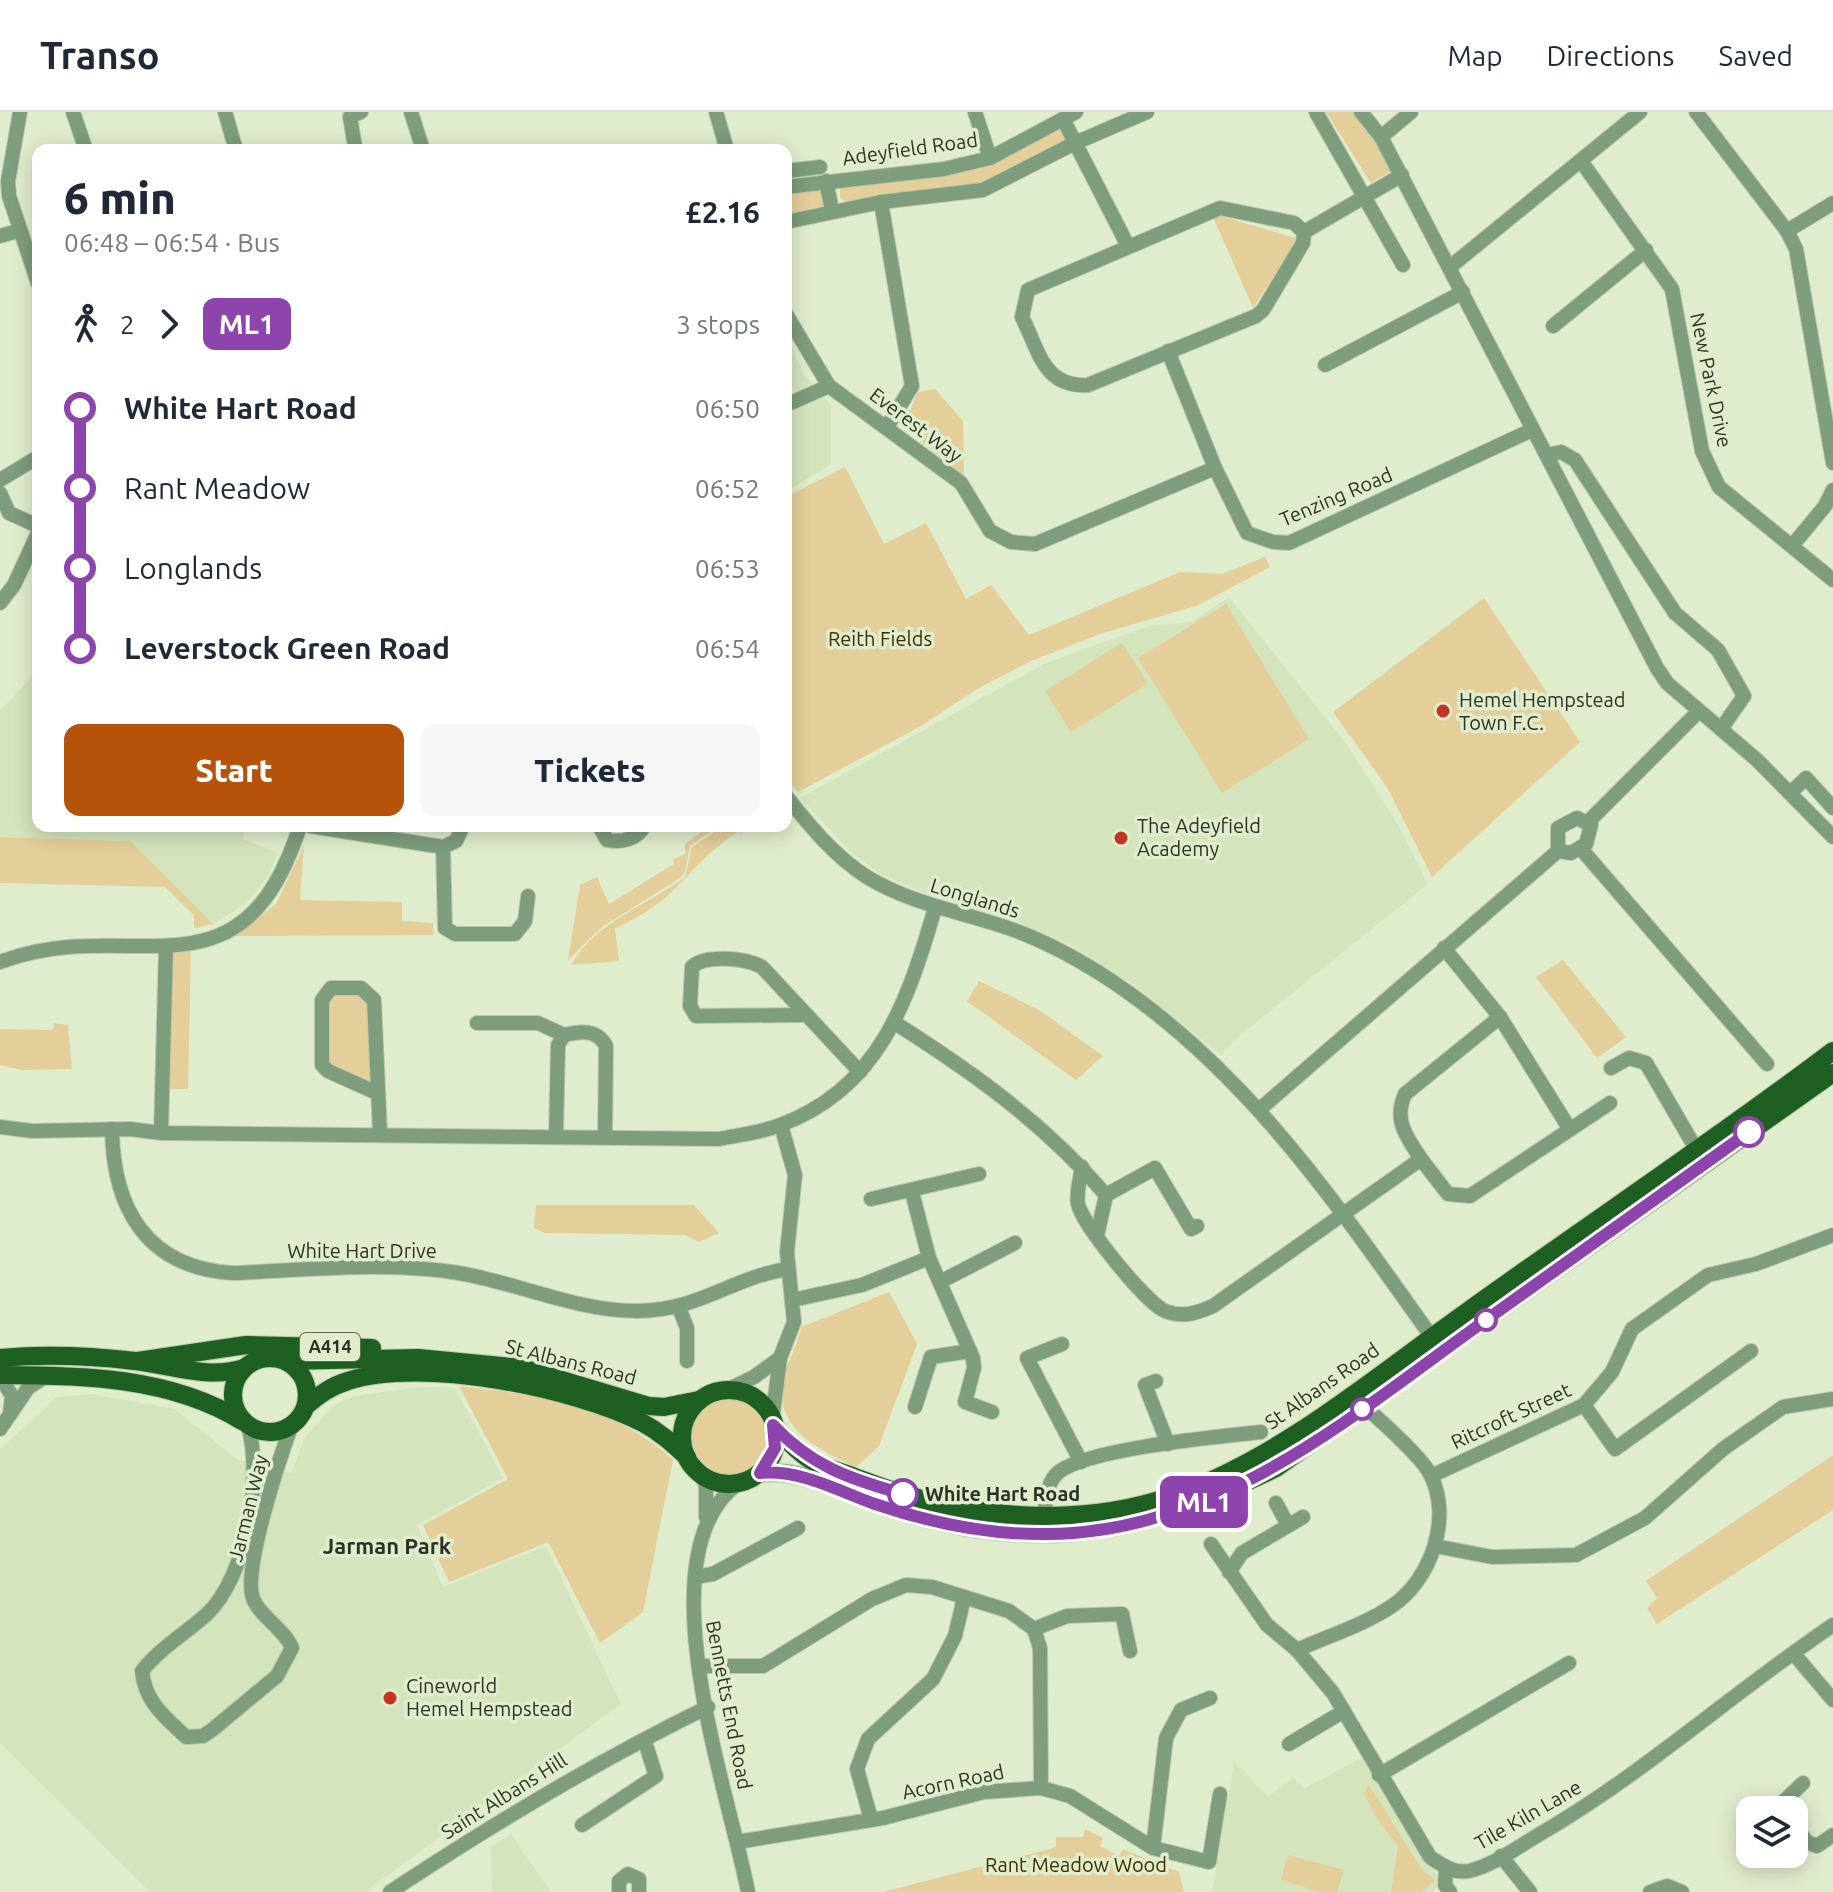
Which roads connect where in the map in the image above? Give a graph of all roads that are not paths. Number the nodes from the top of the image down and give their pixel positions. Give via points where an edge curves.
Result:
1 (20, 112) edge
2 (73, 112) edge
3 (225, 112) edge
4 (361, 112) edge
5 (411, 112) edge
6 (716, 112) edge
7 (975, 112) edge
8 (1147, 112) edge
9 (1316, 112) edge
10 (1361, 112) edge
11 (1411, 112) edge
12 (1640, 112) edge
13 (1696, 112) edge
14 (1069, 115) edge
15 (1381, 137) junction
16 (1075, 143) junction
17 (84, 144) edge
18 (234, 144) edge
19 (354, 144) edge
20 (421, 144) edge
21 (725, 144) edge
22 (990, 158) junction
23 (1581, 161) junction
24 (792, 171) edge
25 (823, 174) junction
26 (1402, 175) junction
27 (4, 180) edge
28 (792, 185) edge
29 (1364, 197) junction
30 (881, 202) junction
31 (1833, 203) edge
32 (832, 210) junction
33 (792, 220) edge
34 (18, 231) junction
35 (1787, 231) junction
36 (1304, 232) junction
37 (0, 236) edge
38 (1128, 246) junction
39 (1646, 250) junction
40 (1403, 265) dead end
41 (32, 267) edge
42 (1450, 267) junction
43 (1463, 292) junction
44 (792, 324) edge
45 (1553, 326) dead end
46 (1168, 351) junction
47 (1325, 365) dead end
48 (829, 386) junction
49 (792, 402) edge
50 (887, 427) junction
51 (1532, 430) junction
52 (1547, 455) junction
53 (32, 461) edge
54 (1833, 463) edge
55 (1215, 468) junction
56 (0, 480) edge
57 (1833, 490) edge
58 (0, 493) edge
59 (32, 523) edge
60 (32, 546) edge
61 (1792, 546) junction
62 (1833, 580) edge
63 (0, 603) edge
64 (1699, 711) junction
65 (1721, 729) junction
66 (1791, 792) junction
67 (792, 803) edge
68 (1833, 808) edge
69 (1589, 821) junction
70 (298, 832) edge
71 (348, 832) edge
72 (460, 832) edge
73 (602, 832) edge
74 (639, 832) edge
75 (1833, 837) edge
76 (443, 847) junction
77 (1582, 850) junction
78 (1558, 851) junction
79 (528, 896) dead end
80 (935, 908) junction
81 (166, 947) junction
82 (1444, 948) junction
83 (0, 962) edge
84 (803, 1015) junction
85 (1500, 1017) junction
86 (477, 1023) dead end
87 (895, 1023) junction
88 (564, 1035) junction
89 (1833, 1051) edge
90 (1767, 1064) dead end
91 (1611, 1068) dead end
92 (860, 1072) junction
93 (1833, 1073) edge
94 (377, 1093) junction
95 (1610, 1103) dead end
96 (1260, 1109) junction
97 (781, 1125) junction
98 (0, 1127) edge
99 (1569, 1128) junction
100 (112, 1129) junction
101 (161, 1133) junction
102 (380, 1133) junction
103 (556, 1136) junction
104 (605, 1137) junction
105 (1696, 1149) junction
106 (1421, 1159) junction
107 (1082, 1167) junction
108 (979, 1174) dead end
109 (912, 1192) junction
110 (1106, 1195) junction
111 (871, 1199) dead end
112 (1346, 1215) junction
113 (1197, 1226) dead end
114 (1833, 1235) edge
115 (1097, 1236) junction
116 (1015, 1243) dead end
117 (929, 1258) junction
118 (787, 1269) junction
119 (940, 1282) junction
120 (792, 1300) junction
121 (679, 1308) junction
122 (1062, 1344) dead end
123 (1436, 1344) junction
124 (970, 1351) junction
125 (1751, 1351) dead end
126 (5, 1354) edge
127 (780, 1358) junction
128 (138, 1361) junction
129 (286, 1361) junction
130 (687, 1361) dead end
131 (244, 1368) junction
132 (522, 1368) junction
133 (0, 1375) edge
134 (47, 1375) junction
135 (729, 1389) junction
136 (1128, 1389) dead end
137 (1350, 1395) junction
138 (1833, 1399) edge
139 (699, 1400) junction
140 (1584, 1405) junction
141 (306, 1406) junction
142 (915, 1407) dead end
143 (1365, 1407) junction
144 (992, 1412) dead end
145 (10, 1415) junction
146 (773, 1423) junction
147 (245, 1424) junction
148 (291, 1427) junction
149 (0, 1429) edge
150 (1261, 1432) dead end
151 (1168, 1444) junction
152 (687, 1457) junction
153 (1081, 1462) junction
154 (760, 1473) junction
155 (701, 1475) junction
156 (1431, 1476) junction
157 (739, 1483) junction
158 (1276, 1503) dead end
159 (1044, 1517) junction
160 (1303, 1517) dead end
161 (706, 1525) junction
162 (1288, 1525) junction
163 (798, 1528) dead end
164 (1211, 1544) dead end
165 (1435, 1546) junction
166 (1229, 1572) junction
167 (695, 1577) junction
168 (964, 1598) junction
169 (1833, 1625) edge
170 (1034, 1629) junction
171 (1297, 1650) junction
172 (1130, 1651) dead end
173 (1794, 1654) junction
174 (1569, 1663) dead end
175 (699, 1666) junction
176 (1210, 1698) dead end
177 (1833, 1700) edge
178 (708, 1707) junction
179 (1344, 1711) junction
180 (645, 1742) junction
181 (1289, 1744) dead end
182 (1379, 1775) junction
183 (1803, 1783) dead end
184 (1041, 1788) junction
185 (1220, 1794) dead end
186 (1790, 1796) edge
187 (871, 1819) junction
188 (582, 1825) dead end
189 (1833, 1835) edge
190 (737, 1842) junction
191 (1808, 1842) edge
192 (1153, 1848) junction
193 (1501, 1856) junction
194 (1446, 1869) junction
195 (1443, 1890) edge
196 (390, 1892) edge
197 (619, 1892) edge
198 (639, 1892) edge
199 (748, 1892) edge
200 (1530, 1892) edge
201 (1650, 1892) edge
202 (1682, 1892) edge

1 - 27 street
2 - 17 street
3 - 18 street
4 - 19 street via 350,117
5 - 20 street
6 - 21 street
7 - 22 street
8 - 16 street
9 - 29 street
10 - 15 street
11 - 15 street
12 - 23 street
13 - 35 street
14 - 16 street
14 - 22 street, Adeyfield Road
15 - 26 street
16 - 30 street via 983,190
16 - 38 street
22 - 25 street, Adeyfield Road via 944,169
23 - 39 street, New Park Drive
23 - 42 street
24 - 25 street
25 - 28 street, Adeyfield Road
25 - 32 street
26 - 29 street
26 - 42 street
27 - 34 street
29 - 36 street
29 - 40 street
30 - 32 street
30 - 50 street via 912,386
31 - 35 street
32 - 33 street
34 - 37 street
34 - 41 street
35 - 54 street via 1796,249
36 - 38 street via 1294,223 1220,208
36 - 46 street via 1303,243 1256,316
38 - 46 street via 1036,284 1023,301 1022,317 1051,375 1071,386 1088,385
39 - 45 street
39 - 61 street, New Park Drive via 1672,289 1702,451 1719,487
42 - 43 street
43 - 47 street
43 - 51 street
44 - 48 street, Everest Way
46 - 55 street, Tenzing Road
48 - 49 street
48 - 50 street, Everest Way
50 - 55 street, Everest Way via 961,483 990,531 1011,542 1035,544
51 - 52 street
51 - 55 street, Tenzing Road via 1289,543 1247,533
52 - 64 street via 1657,668
52 - 65 street via 1561,452 1575,460 1675,613 1718,650 1744,696
53 - 56 street
57 - 61 street
58 - 59 street via 9,513
60 - 63 street
61 - 62 street, New Park Drive
64 - 65 street
64 - 69 street
65 - 66 street
66 - 68 street via 1806,778
66 - 75 street
67 - 80 street, Longlands via 843,859 893,891
69 - 77 street
69 - 78 street via 1577,818 1562,824 1556,832
70 - 81 street via 287,868 254,914 197,945
71 - 76 street
72 - 76 street via 456,841
73 - 74 street via 607,840 618,842
76 - 79 street via 445,928 455,934 515,934 525,921
77 - 78 street
77 - 90 street
78 - 82 street
80 - 87 street
80 - 96 street, Longlands via 1016,931 1090,967 1181,1034
81 - 83 street via 59,946
81 - 101 street
82 - 85 street
82 - 96 street
84 - 84 street via 754,963 700,961 692,967 690,1006 696,1016
84 - 92 street
85 - 99 street
85 - 106 street via 1405,1094 1401,1128
86 - 88 street via 538,1023
87 - 92 street
87 - 107 street via 1013,1103
88 - 103 street via 558,1045
88 - 104 street via 591,1032 606,1046
89 - 105 main road, St Albans Road
91 - 105 street via 1629,1058 1646,1063
92 - 97 street via 827,1100
93 - 123 main road, St Albans Road
94 - 94 street via 374,1000 361,988 331,988 322,1000 322,1065
94 - 102 street
95 - 99 street
96 - 112 street, Longlands
97 - 104 street via 719,1139
97 - 118 street via 795,1175
98 - 100 street
99 - 106 street via 1470,1196 1448,1194
100 - 101 street
100 - 121 street, White Hart Drive via 112,1166 133,1219 174,1259 205,1270 422,1268 615,1310
101 - 102 street
102 - 103 street
103 - 104 street
105 - 123 main road, St Albans Road
106 - 112 street
107 - 110 street
107 - 115 street via 1077,1202
108 - 109 street
109 - 111 street
109 - 117 street
110 - 113 street via 1155,1168 1191,1229
110 - 115 street
112 - 115 street via 1192,1315 1161,1310
112 - 123 street, Longlands
114 - 140 street, Ritcroft Street via 1756,1264 1708,1275 1632,1329 1612,1372
116 - 119 street
117 - 119 street
117 - 120 street via 862,1285
118 - 120 street
118 - 121 street, White Hart Drive via 755,1274
119 - 124 street
120 - 127 street via 794,1322
121 - 130 street via 687,1328
122 - 153 street via 1027,1358
123 - 137 main road, St Albans Road
123 - 143 main road, St Albans Road
124 - 142 street via 931,1357
124 - 144 street via 974,1368 965,1402
125 - 140 street via 1615,1449
126 - 128 main road, A414
127 - 135 street
127 - 146 street
128 - 131 main road, A414 via 211,1374
128 - 132 main road, A414 via 260,1344 429,1351
129 - 131 main road via 268,1358
129 - 132 main road, St Albans Road / A414 via 418,1358
129 - 141 main road via 302,1375
131 - 147 main road via 233,1388 235,1412
132 - 139 main road, St Albans Road / A414 via 649,1406
133 - 134 main road
133 - 145 street via 12,1396
134 - 145 street via 28,1388
134 - 147 main road via 168,1390 216,1406
135 - 139 main road
135 - 146 main road via 759,1400
136 - 151 street via 1150,1383
137 - 143 street
137 - 159 main road, St Albans Road via 1271,1449 1179,1493 1107,1511
138 - 165 street via 1783,1407 1723,1449 1645,1518 1576,1555 1492,1557
139 - 152 main road via 684,1425
140 - 156 street, Ritcroft Street
141 - 148 main road
141 - 152 main road, St Albans Road / A414 via 335,1386 373,1376 496,1380 622,1414 652,1428
143 - 154 main road, St Albans Road via 1276,1468 1232,1490 1184,1510 1106,1530 1047,1534 960,1527 795,1475
143 - 156 street
145 - 149 street
146 - 154 main road via 775,1448
146 - 159 main road, St Albans Road via 808,1458 888,1490 965,1510
147 - 148 main road via 269,1433
147 - 148 street, Jarman Way via 254,1447 254,1473 237,1564 209,1612 142,1671 153,1705 186,1737 212,1730 277,1676 292,1648 252,1597 271,1481
150 - 151 street
151 - 153 street
152 - 155 main road
153 - 159 street via 1059,1471 1050,1482
154 - 157 main road
155 - 157 main road via 718,1483
155 - 161 street, Bennetts End Road
156 - 165 street via 1439,1510
157 - 161 street, Bennetts End Road via 719,1501
158 - 162 street
160 - 162 street
161 - 167 street, Bennetts End Road
162 - 166 street via 1242,1553
163 - 167 street via 713,1574
164 - 166 street
165 - 171 street via 1422,1575 1392,1606
166 - 171 street via 1267,1625
167 - 175 street, Bennetts End Road via 691,1600
168 - 170 street via 1009,1611
168 - 175 street via 906,1585 872,1599 763,1666
168 - 187 street via 955,1636 933,1679 868,1739 857,1769
169 - 173 street, Tile Kiln Lane
170 - 172 street via 1067,1616 1122,1614
170 - 184 street via 1040,1648
171 - 179 street
173 - 177 street
173 - 193 street, Tile Kiln Lane via 1665,1752
174 - 182 street
175 - 178 street, Bennetts End Road
176 - 192 street via 1181,1710 1166,1738
178 - 180 street, Saint Albans Hill
178 - 190 street, Bennetts End Road
179 - 181 street
179 - 182 street
180 - 188 street via 656,1776
180 - 196 street, Saint Albans Hill via 570,1778
182 - 194 street via 1430,1857
183 - 186 street
184 - 187 street, Acorn Road via 984,1792
184 - 192 street, Acorn Road via 1070,1796
185 - 192 street, Acorn Road via 1209,1862
187 - 190 street, Acorn Road
189 - 191 street via 1817,1846
190 - 199 street, Bennetts End Road
193 - 194 street, Tile Kiln Lane via 1468,1871
193 - 200 street
194 - 195 street
197 - 198 street via 619,1881 628,1874 639,1879
201 - 202 street via 1667,1886

